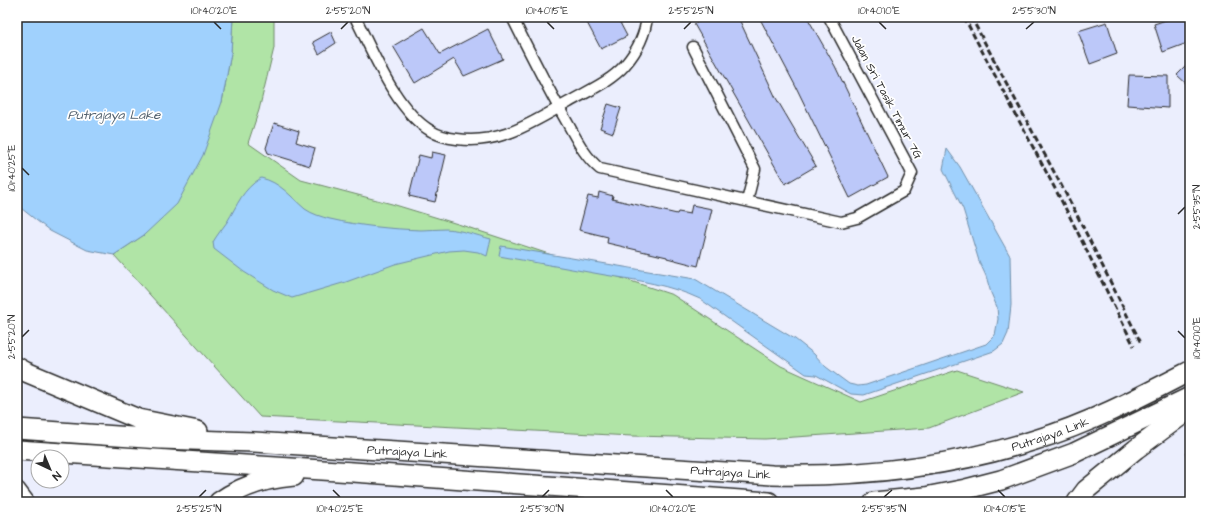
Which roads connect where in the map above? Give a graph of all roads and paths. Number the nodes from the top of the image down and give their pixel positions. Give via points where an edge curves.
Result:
1 (355, 17) edge
2 (512, 17) edge
3 (647, 17) edge
4 (829, 17) edge
5 (693, 47) dead end
6 (558, 108) junction
7 (747, 201) junction
8 (17, 367) edge
9 (1190, 371) edge
10 (1190, 396) edge
11 (1190, 409) edge
12 (17, 429) edge
13 (254, 442) junction
14 (17, 450) edge
15 (353, 472) junction
16 (17, 490) edge
17 (26, 502) edge
18 (220, 502) edge
19 (769, 502) edge
20 (874, 502) edge
21 (1077, 502) edge

1 - 6 street via 400,101 418,122 432,132 468,141 498,138 519,130
2 - 6 street
3 - 6 street via 640,45 624,66 606,81
4 - 7 street, Jalan Sri Tasik Timur 7G via 912,172 904,191 857,218 841,222
5 - 7 street via 755,169
6 - 7 street via 586,155 600,169
8 - 13 highway via 138,419
9 - 13 highway, Putrajaya Link via 1144,395 1036,440 961,460 926,466 830,475 772,476
10 - 20 highway, Putrajaya Link via 1074,453 1001,480 925,497
11 - 21 highway via 1119,462 1086,490
12 - 13 highway via 160,439
14 - 15 highway
15 - 18 highway via 275,478 232,493
15 - 19 highway, Putrajaya Link
16 - 17 main road

